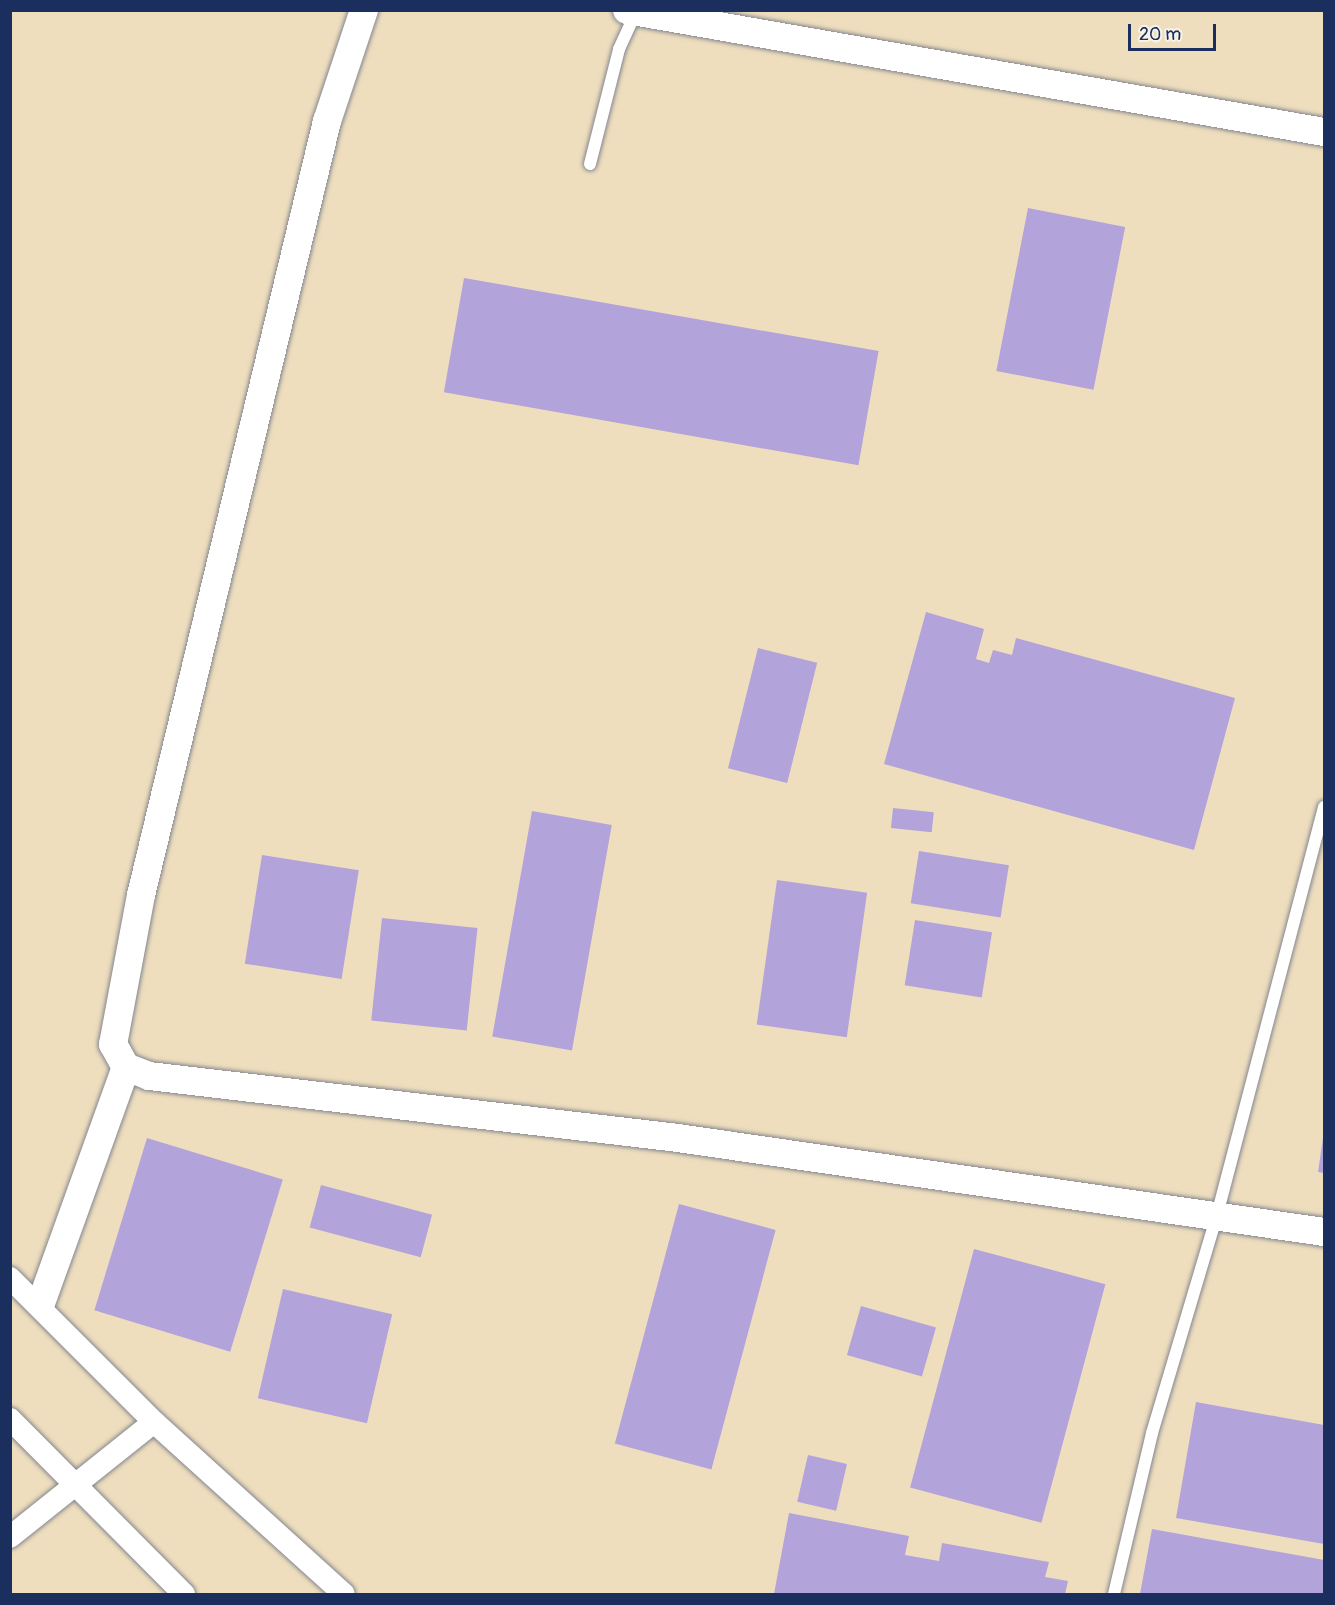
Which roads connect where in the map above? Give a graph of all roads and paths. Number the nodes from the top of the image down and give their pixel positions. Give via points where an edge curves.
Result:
1 (363, 10) edge
2 (632, 11) edge
3 (1324, 132) edge
4 (590, 164) dead end
5 (1324, 807) edge
6 (126, 1067) junction
7 (1217, 1215) junction
8 (1324, 1232) edge
9 (21, 1292) edge
10 (10, 1419) edge
11 (154, 1422) junction
12 (74, 1486) junction
13 (10, 1537) edge
14 (184, 1594) edge
15 (344, 1594) edge
16 (1114, 1594) edge

1 - 6 street via 327,121 141,895 113,1044
2 - 3 street
2 - 4 lane
5 - 7 lane
6 - 7 street via 148,1076 678,1138
6 - 9 street
7 - 8 street
7 - 16 lane via 1152,1433
9 - 11 street
10 - 12 street
11 - 12 street
11 - 15 street
12 - 13 street
12 - 14 street

